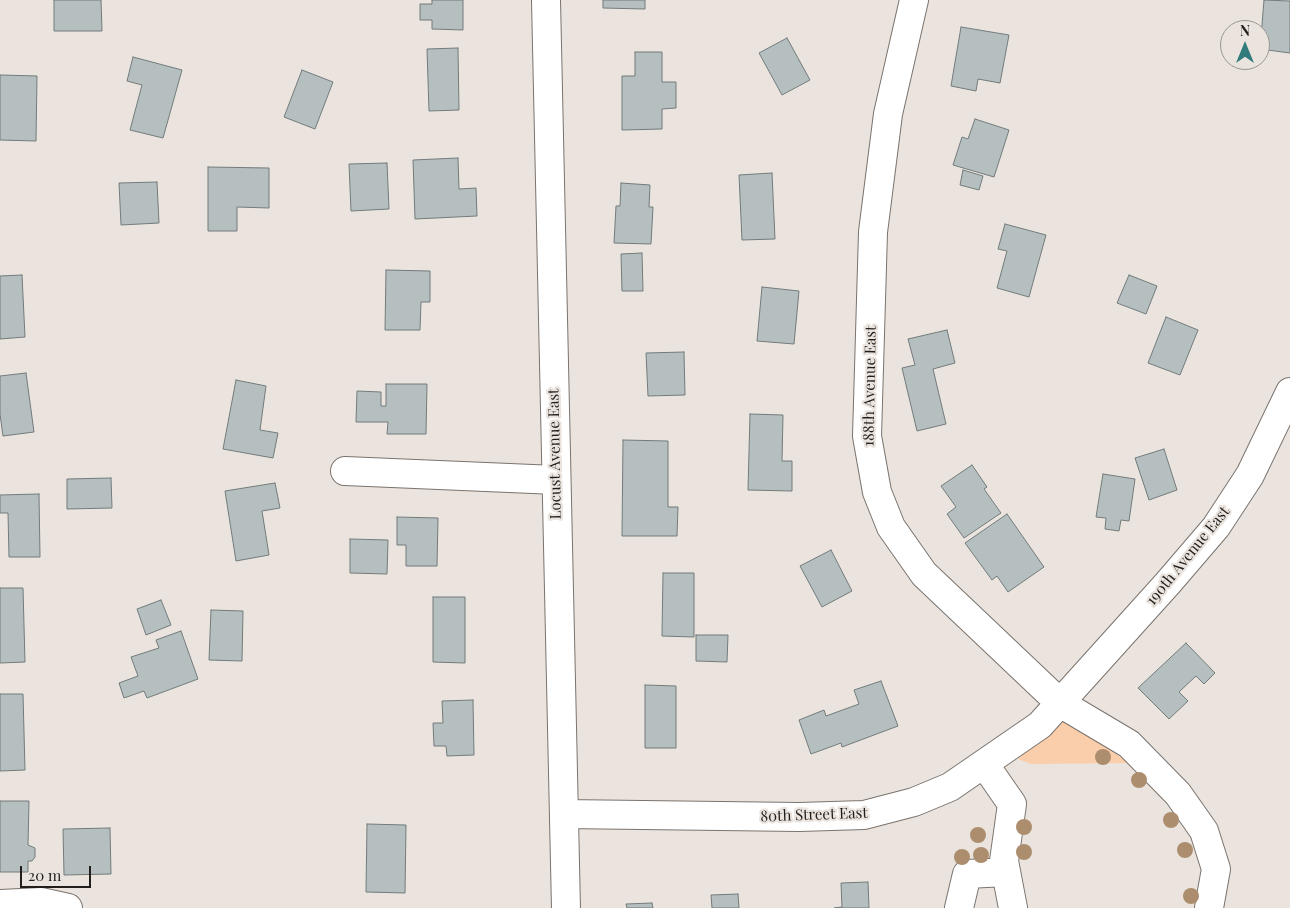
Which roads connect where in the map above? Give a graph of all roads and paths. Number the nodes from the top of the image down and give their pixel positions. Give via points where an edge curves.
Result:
1 (546, 0) edge
2 (914, 0) edge
3 (1290, 392) edge
4 (345, 471) dead end
5 (556, 480) junction
6 (1060, 703) junction
7 (985, 764) junction
8 (564, 814) junction
9 (1006, 872) junction
10 (0, 904) edge
11 (68, 908) edge
12 (566, 908) edge
13 (960, 908) edge
14 (1014, 908) edge
15 (1209, 908) edge

1 - 5 street, Locust Avenue East
2 - 6 street, 188th Avenue East via 888,114 873,232 867,436 872,474 891,527 918,567
3 - 6 street, 190th Avenue East via 1250,475 1216,527
4 - 5 street
5 - 8 street, Locust Avenue East
6 - 7 street, 80th Street East via 1040,725
6 - 15 street, 188th Avenue East via 1129,744 1178,794 1204,831 1216,869
7 - 8 street, 80th Street East via 950,787 914,802 864,815
7 - 9 street via 1012,804 1004,861
8 - 12 street, Locust Avenue East
9 - 13 street via 967,874
9 - 14 street
10 - 11 street via 41,902

